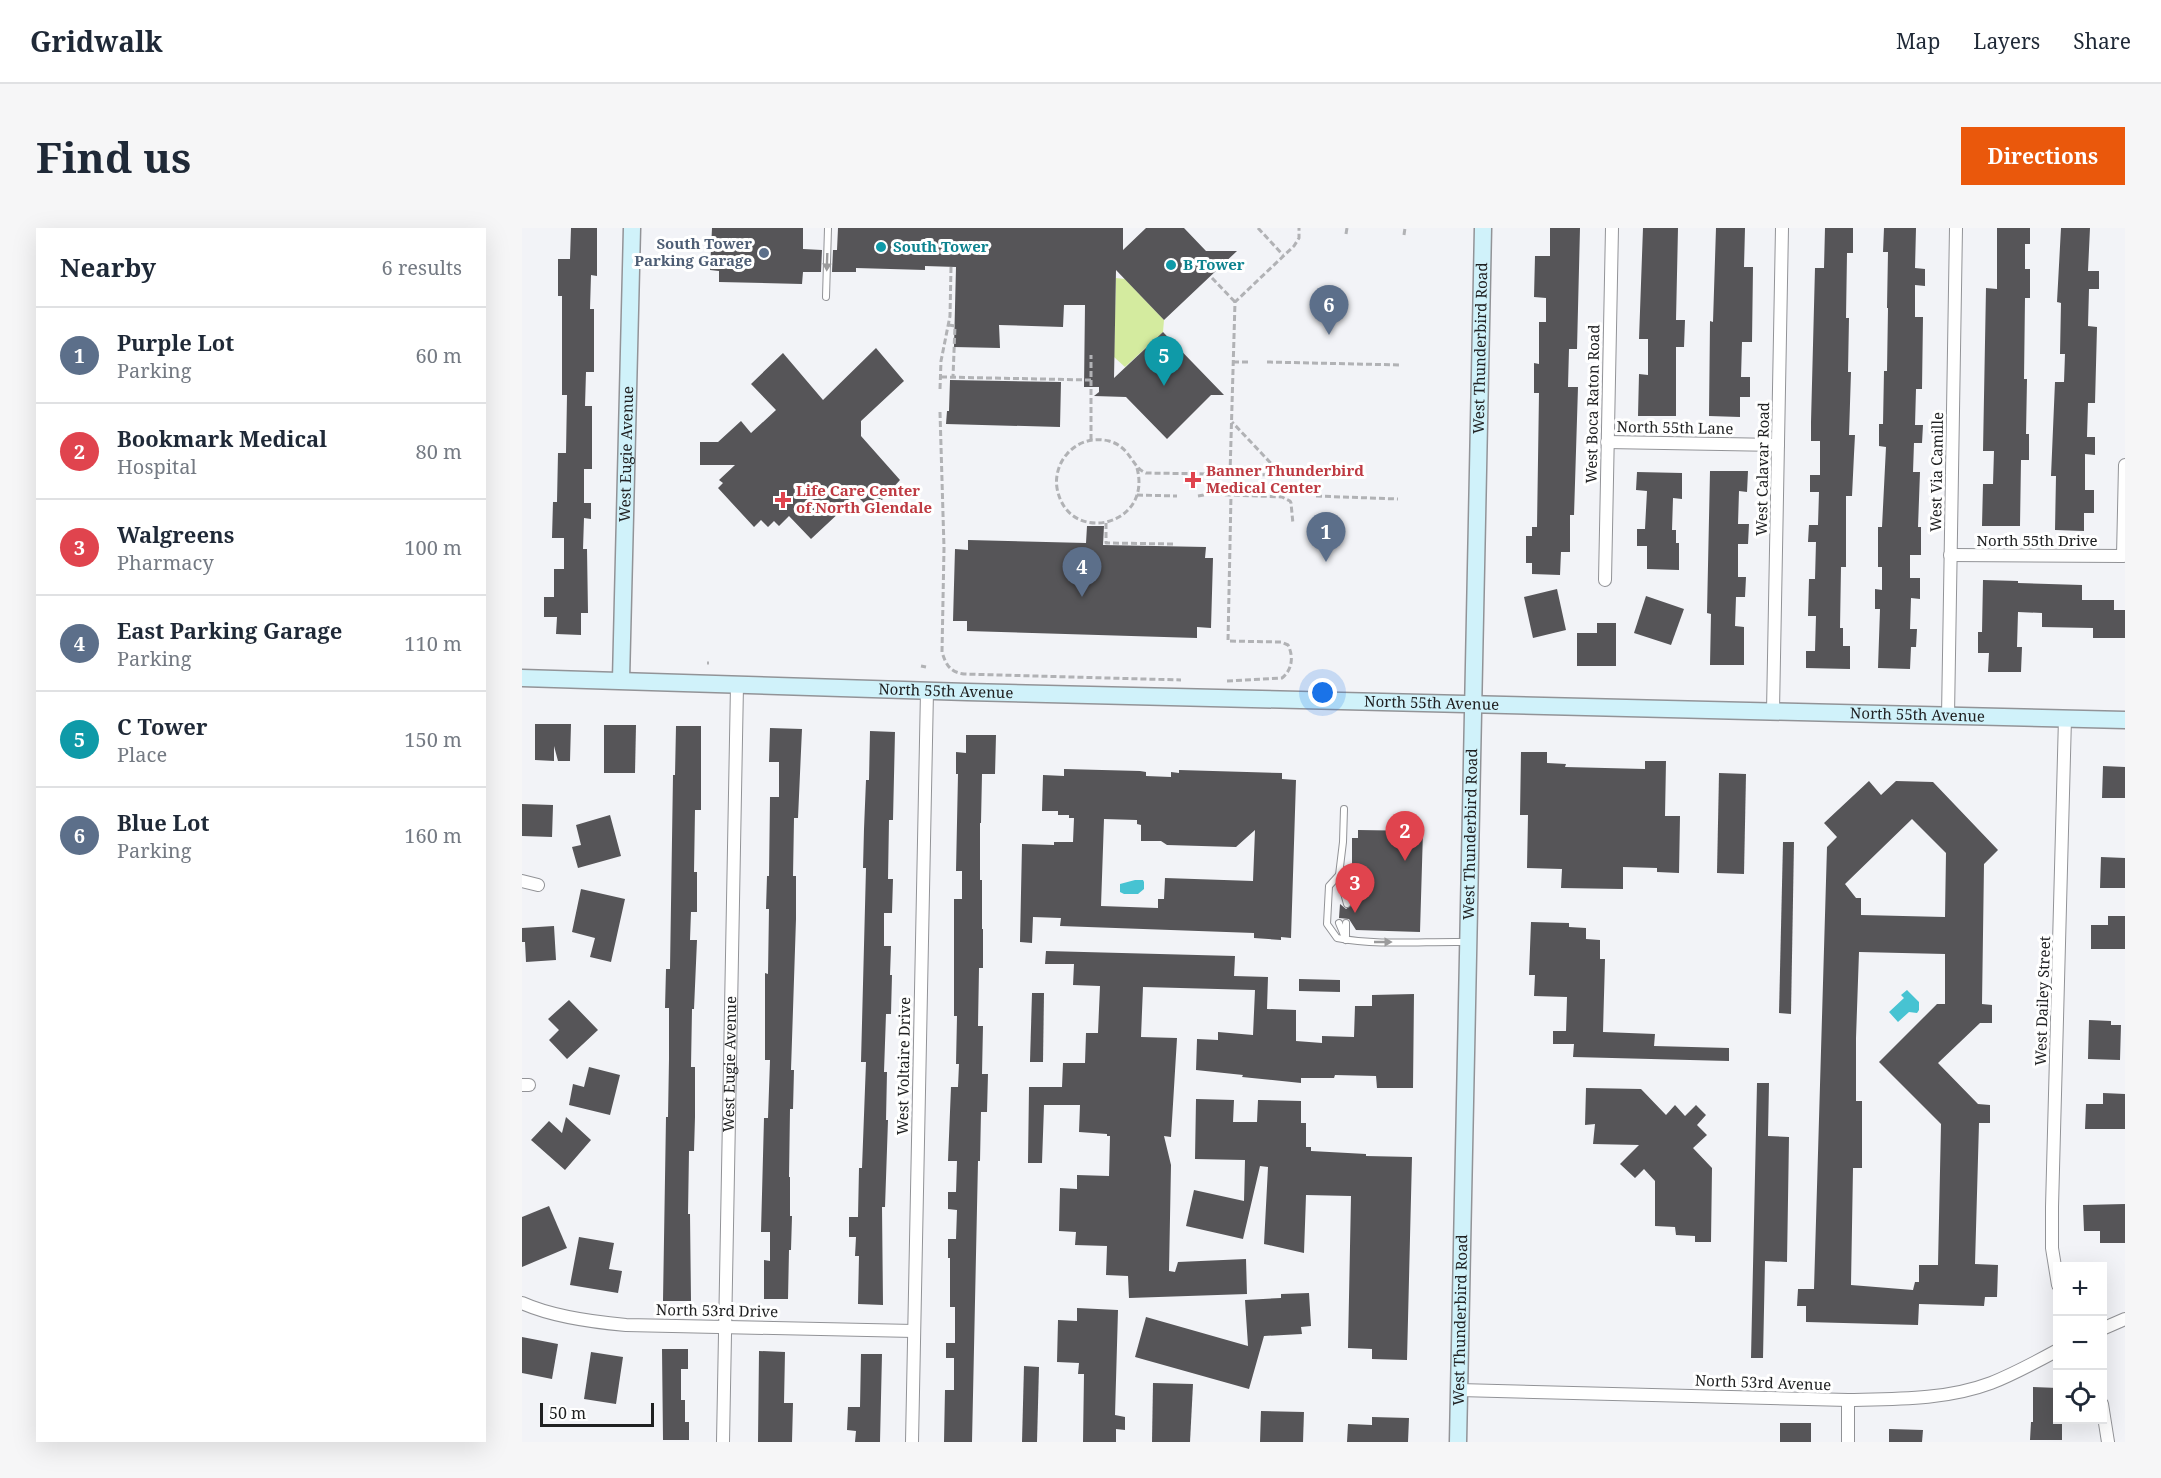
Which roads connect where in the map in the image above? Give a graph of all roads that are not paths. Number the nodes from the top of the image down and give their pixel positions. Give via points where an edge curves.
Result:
1 (632, 228) edge
2 (828, 228) edge
3 (1483, 228) edge
4 (1612, 228) edge
5 (1782, 228) edge
6 (1956, 228) edge
7 (826, 297) dead end
8 (1607, 442) junction
9 (1778, 445) junction
10 (2125, 465) edge
11 (1950, 555) junction
12 (1605, 580) dead end
13 (522, 678) edge
14 (621, 680) junction
15 (737, 685) junction
16 (927, 691) junction
17 (1473, 704) junction
18 (1773, 711) junction
19 (1948, 716) junction
20 (2065, 718) junction
21 (2125, 720) edge
22 (1344, 809) dead end
23 (1339, 874) junction
24 (522, 881) edge
25 (538, 885) dead end
26 (1343, 902) dead end
27 (1343, 923) dead end
28 (1346, 940) junction
29 (1468, 942) junction
30 (2054, 1262) edge
31 (522, 1303) edge
32 (2125, 1319) edge
33 (725, 1326) junction
34 (2107, 1327) edge
35 (914, 1331) junction
36 (2053, 1352) edge
37 (1459, 1390) junction
38 (1848, 1400) junction
39 (2106, 1424) edge
40 (723, 1442) edge
41 (912, 1442) edge
42 (1458, 1442) edge
43 (1848, 1442) edge
44 (2108, 1442) edge

1 - 14 street, West Eugie Avenue
2 -> 7 lane
3 - 17 street, West Thunderbird Road
4 - 8 street, West Boca Raton Road
5 - 9 street, West Calavar Road
6 - 11 street, West Via Camille
8 - 9 street, North 55th Lane
8 - 12 street, West Boca Raton Road
9 - 18 street, West Calavar Road
10 - 11 street, North 55th Drive via 2123,556
11 - 19 street, West Via Camille
13 - 14 street, North 55th Avenue
14 - 15 street, North 55th Avenue
15 - 16 street, North 55th Avenue
15 - 33 street, West Eugie Avenue
16 - 17 street, North 55th Avenue
16 - 35 street, West Voltaire Drive
17 - 18 street, North 55th Avenue
17 - 29 street, West Thunderbird Road
18 - 19 street, North 55th Avenue
19 - 20 street, North 55th Avenue
20 - 21 street, North 55th Avenue
20 - 30 street, West Dailey Street via 2052,1207
22 - 23 lane
23 - 26 lane
23 - 28 lane via 1329,886 1327,924 1337,938
24 - 25 street
27 - 28 lane
28 -> 29 lane
29 - 37 street, West Thunderbird Road
31 - 33 street, North 53rd Drive via 601,1322
32 - 34 street
33 - 35 street, North 53rd Drive
33 - 40 street, West Eugie Avenue
35 - 41 street, West Voltaire Drive
36 - 38 street, North 53rd Avenue via 1966,1391
37 - 38 street, North 53rd Avenue
37 - 42 street, West Thunderbird Road
38 - 43 street
39 - 44 street

